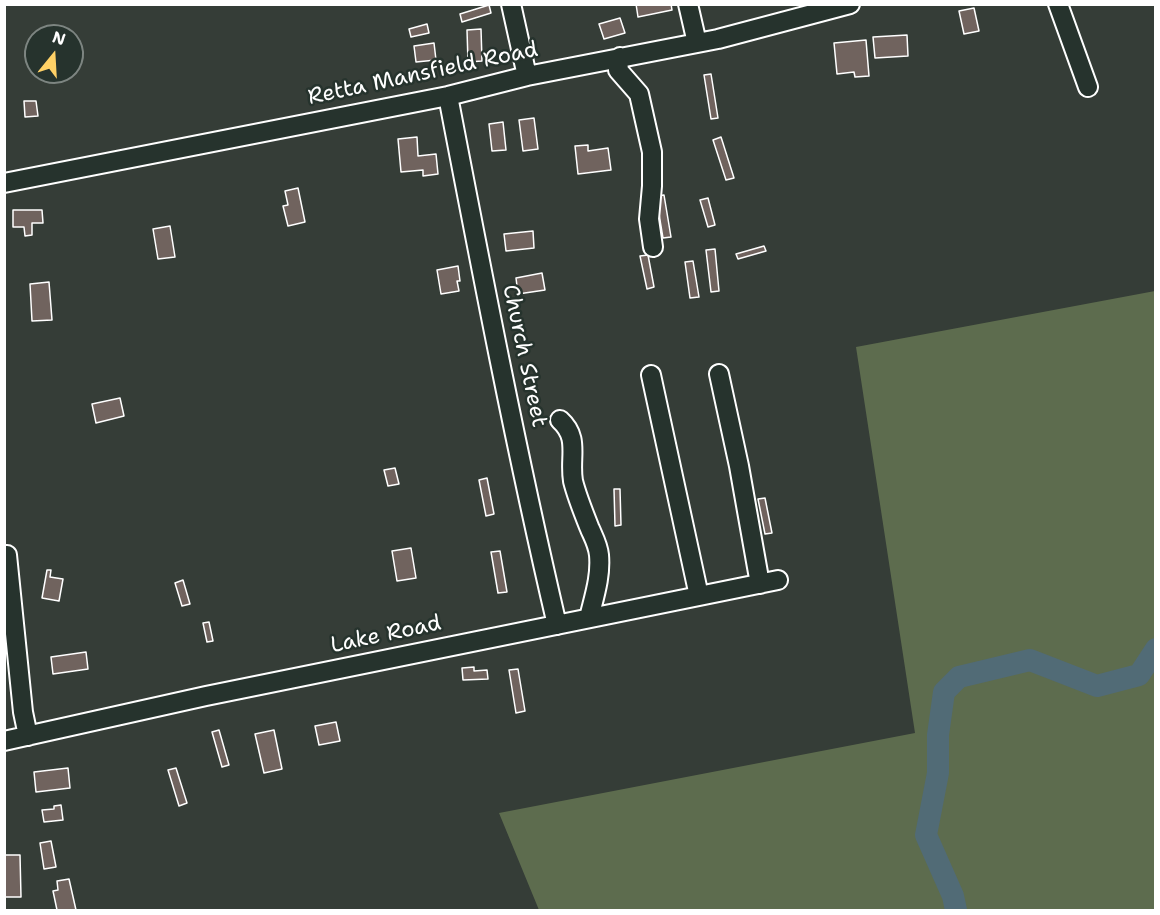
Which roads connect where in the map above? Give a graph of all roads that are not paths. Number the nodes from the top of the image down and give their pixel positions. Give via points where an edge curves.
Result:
1 (511, 4) edge
2 (688, 4) edge
3 (850, 4) edge
4 (1058, 4) edge
5 (697, 43) junction
6 (620, 57) junction
7 (527, 76) junction
8 (1088, 87) dead end
9 (448, 96) junction
10 (4, 183) edge
11 (653, 247) dead end
12 (719, 374) dead end
13 (651, 375) dead end
14 (560, 420) dead end
15 (7, 555) dead end
16 (699, 596) junction
17 (589, 618) junction
18 (557, 625) junction
19 (28, 736) junction
20 (4, 741) edge

1 - 7 street
2 - 5 street
3 - 5 street, Retta Mansfield Road
4 - 8 street
5 - 6 street, Retta Mansfield Road
6 - 7 street, Retta Mansfield Road
6 - 11 street via 618,70 639,94 652,152 649,219
7 - 9 street, Retta Mansfield Road
9 - 10 street, Retta Mansfield Road
9 - 18 street, Church Street via 492,325
12 - 16 street, Lake Road via 770,582
13 - 16 street
14 - 17 street via 572,439 573,481 597,542 597,586
15 - 19 street
16 - 17 street, Lake Road
17 - 18 street, Lake Road
18 - 19 street, Lake Road
19 - 20 street, Lake Road

